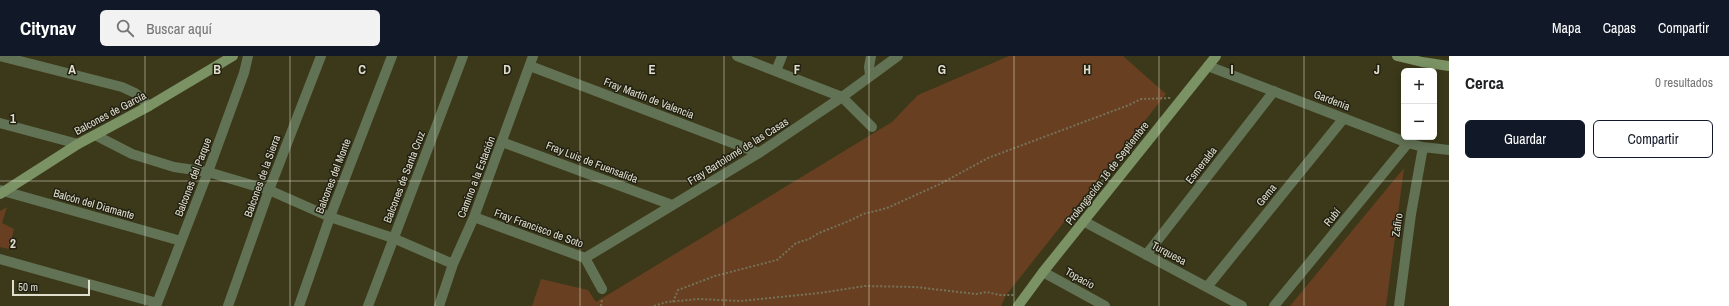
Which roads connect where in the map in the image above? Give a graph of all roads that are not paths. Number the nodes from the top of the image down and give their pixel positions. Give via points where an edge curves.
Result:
1 (0, 56) edge
2 (248, 56) edge
3 (321, 56) edge
4 (392, 56) edge
5 (463, 56) edge
6 (533, 56) edge
7 (737, 56) edge
8 (782, 56) edge
9 (871, 56) edge
10 (898, 56) edge
11 (1216, 56) edge
12 (1397, 56) edge
13 (229, 57) edge
14 (530, 66) junction
15 (1208, 66) junction
16 (1449, 66) edge
17 (776, 71) junction
18 (870, 75) junction
19 (1274, 91) junction
20 (842, 97) junction
21 (150, 106) junction
22 (1344, 118) junction
23 (0, 123) edge
24 (872, 127) dead end
25 (95, 135) junction
26 (502, 142) junction
27 (1408, 143) junction
28 (78, 144) junction
29 (1423, 147) junction
30 (1449, 150) edge
31 (759, 153) junction
32 (208, 172) junction
33 (269, 190) junction
34 (2, 192) edge
35 (672, 205) junction
36 (330, 217) junction
37 (474, 217) junction
38 (1085, 222) junction
39 (393, 238) junction
40 (181, 241) junction
41 (1146, 254) junction
42 (585, 258) junction
43 (0, 259) edge
44 (453, 264) junction
45 (1043, 272) junction
46 (1207, 287) junction
47 (602, 289) dead end
48 (157, 304) edge
49 (228, 306) edge
50 (299, 306) edge
51 (368, 306) edge
52 (438, 306) edge
53 (1018, 306) edge
54 (1105, 306) edge
55 (1242, 306) edge
56 (1274, 306) edge
57 (1399, 306) edge

1 - 21 street via 122,87 135,93
2 - 32 street, Balcones del Parque
3 - 33 street, Balcones de la Sierra
4 - 36 street, Balcones del Monte
5 - 39 street, Balcones de Santa Cruz
6 - 14 street, Camino a la Estación
7 - 17 street
8 - 17 street
9 - 18 street
10 - 18 street, Fray Bartolomé de las Casas
11 - 15 street, Prolongación 16 de Septiembre
12 - 16 street
13 - 21 street, Balcones de García
14 - 26 street, Camino a la Estación
14 - 31 street, Fray Martín de Valencia
15 - 19 street, Gardenia
15 - 38 street, Prolongación 16 de Septiembre
17 - 20 street
18 - 20 street, Fray Bartolomé de las Casas
19 - 22 street, Gardenia
19 - 41 street, Esmeralda
20 - 24 street
20 - 31 street, Fray Bartolomé de las Casas
21 - 25 street, Balcones de García
22 - 27 street, Gardenia
22 - 46 street, Gema
23 - 28 street
25 - 28 street, Balcones de García
25 - 32 street via 132,154 174,167
26 - 35 street, Fray Luis de Fuensalida
26 - 37 street, Camino a la Estación
27 - 29 street, Gardenia
27 - 56 street, Rubí
28 - 34 street, Balcones de García
29 - 30 street, Gardenia
29 - 57 street, Zafiro
31 - 35 street, Fray Bartolomé de las Casas
32 - 33 street
32 - 40 street, Balcones del Parque
33 - 36 street
33 - 49 street, Balcones de la Sierra
34 - 40 street, Balcón del Diamante
35 - 42 street, Fray Bartolomé de las Casas
36 - 39 street
36 - 50 street, Balcones del Monte
37 - 42 street, Fray Francisco de Soto
37 - 44 street, Camino a la Estación
38 - 41 street, Turquesa
38 - 45 street, Prolongación 16 de Septiembre
39 - 44 street
39 - 51 street, Balcones de Santa Cruz
40 - 48 street, Balcones del Parque
41 - 46 street, Turquesa
42 - 47 street, Fray Francisco de Soto
43 - 48 street
44 - 52 street, Camino a la Estación
45 - 53 street, Prolongación 16 de Septiembre
45 - 54 street, Topacio
46 - 55 street, Turquesa

